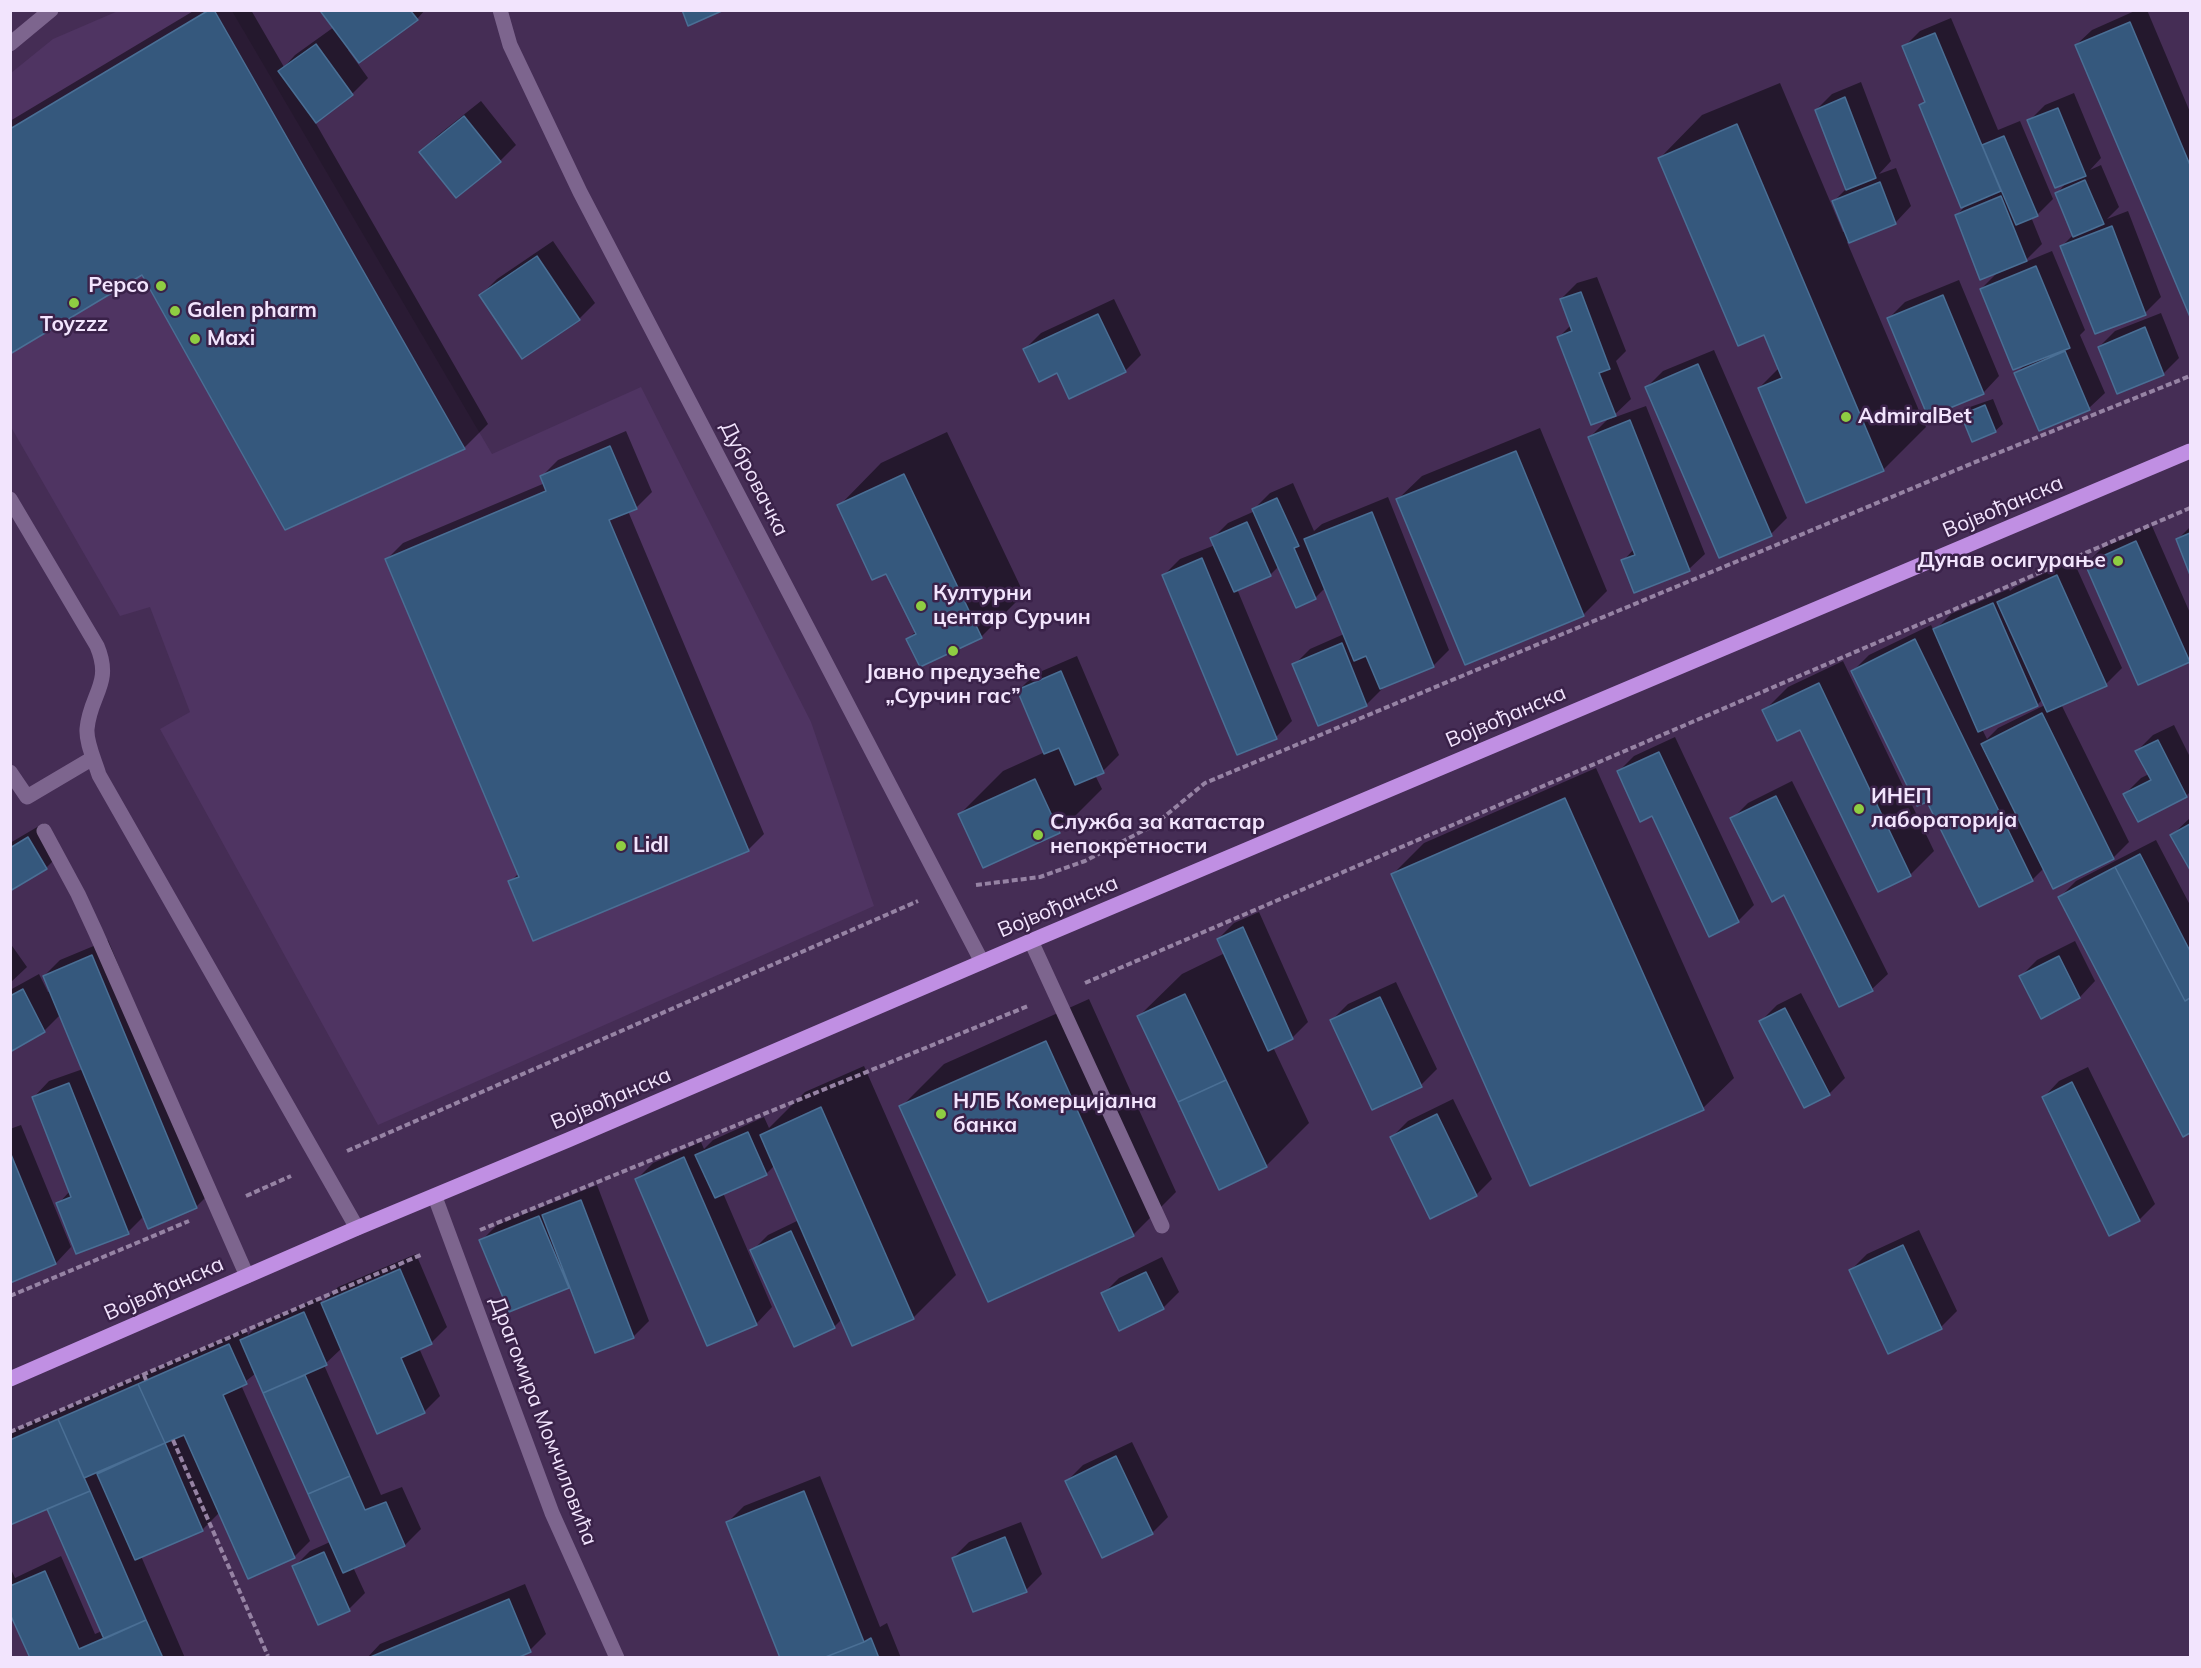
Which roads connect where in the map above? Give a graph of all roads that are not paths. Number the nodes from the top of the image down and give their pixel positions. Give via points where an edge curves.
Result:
1 (51, 10) edge
2 (500, 10) edge
3 (10, 44) edge
4 (2190, 451) edge
5 (10, 499) edge
6 (93, 758) junction
7 (10, 772) edge
8 (44, 831) dead end
9 (1031, 941) junction
10 (982, 962) junction
11 (435, 1197) junction
12 (1162, 1226) dead end
13 (357, 1228) junction
14 (247, 1276) junction
15 (10, 1379) edge
16 (617, 1658) edge

1 - 3 street
2 - 10 street, Дубровачка via 510,45 580,192
4 - 9 main road, Војвођанска
5 - 6 street via 104,661 104,676 87,730
6 - 7 street via 27,797
6 - 13 street via 110,796
8 - 14 street via 96,933
9 - 10 main road, Војвођанска
9 - 12 street
10 - 11 main road, Војвођанска
11 - 13 main road, Војвођанска
11 - 16 street, Драгомира Момчиловића via 552,1513
13 - 14 main road, Војвођанска
14 - 15 main road, Војвођанска

